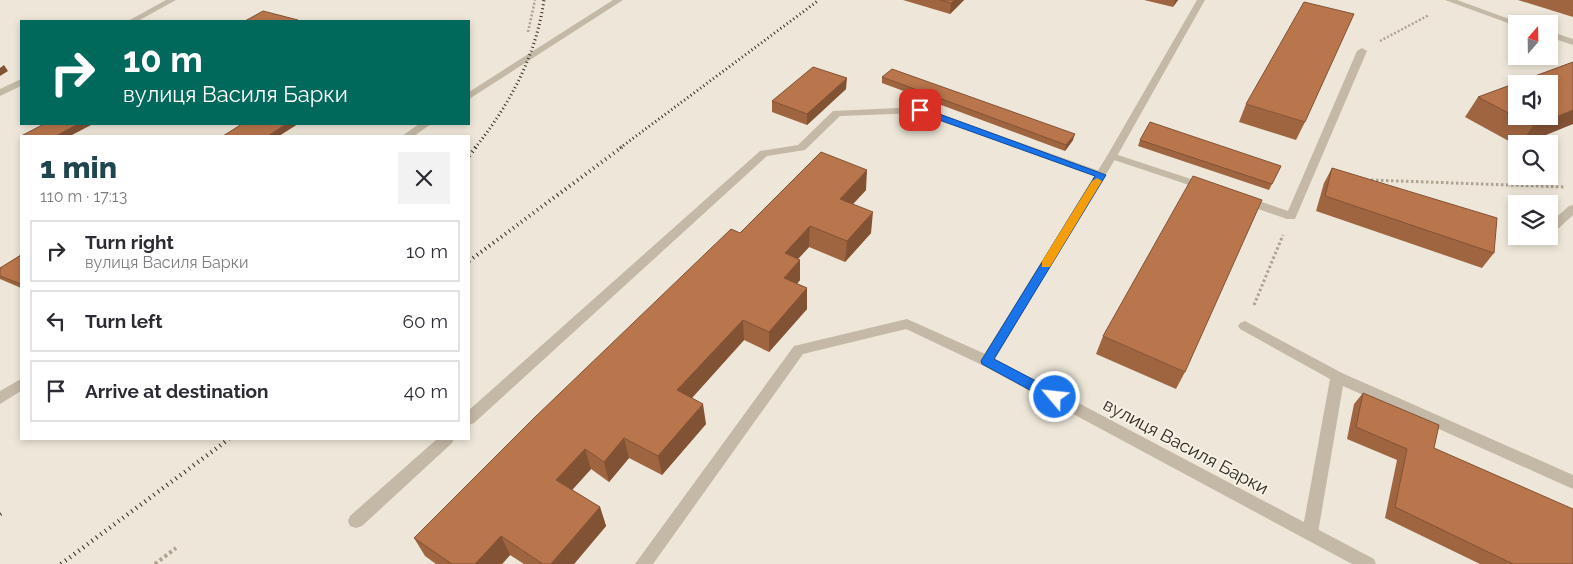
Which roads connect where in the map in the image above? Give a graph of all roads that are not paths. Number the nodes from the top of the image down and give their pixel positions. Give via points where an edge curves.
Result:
1 (172, 0) edge
2 (619, 0) edge
3 (1201, 0) edge
4 (1449, 0) edge
5 (134, 20) edge
6 (1508, 20) edge
7 (1558, 37) edge
8 (1573, 42) edge
9 (1362, 50) road end
10 (20, 83) edge
11 (0, 93) edge
12 (470, 95) edge
13 (424, 125) edge
14 (409, 135) edge
15 (1112, 156) junction
16 (1101, 175) junction
17 (1216, 191) edge
18 (1235, 197) edge
19 (1573, 210) edge
20 (1558, 222) edge
21 (1245, 326) road end
22 (987, 361) junction
23 (1337, 377) junction
24 (20, 385) edge
25 (0, 398) edge
26 (470, 419) edge
27 (447, 440) edge
28 (1573, 482) edge
29 (356, 521) dead end
30 (1310, 533) junction
31 (643, 564) edge
32 (1368, 564) edge

1 - 5 street
2 - 12 street
3 - 15 street
4 - 6 street
7 - 8 street
9 - 18 street via 1291,216
10 - 11 street
13 - 14 street
15 - 16 street
15 - 17 street
16 - 22 street
16 - 26 street via 920,110 837,113 800,148 764,152
19 - 20 street
21 - 23 street
22 - 30 street, вулиця Василя Барки
22 - 31 street, вулиця Василя Барки via 908,324 799,350
23 - 28 street
23 - 30 street
24 - 25 street
27 - 29 street
30 - 32 street, вулиця Василя Барки

